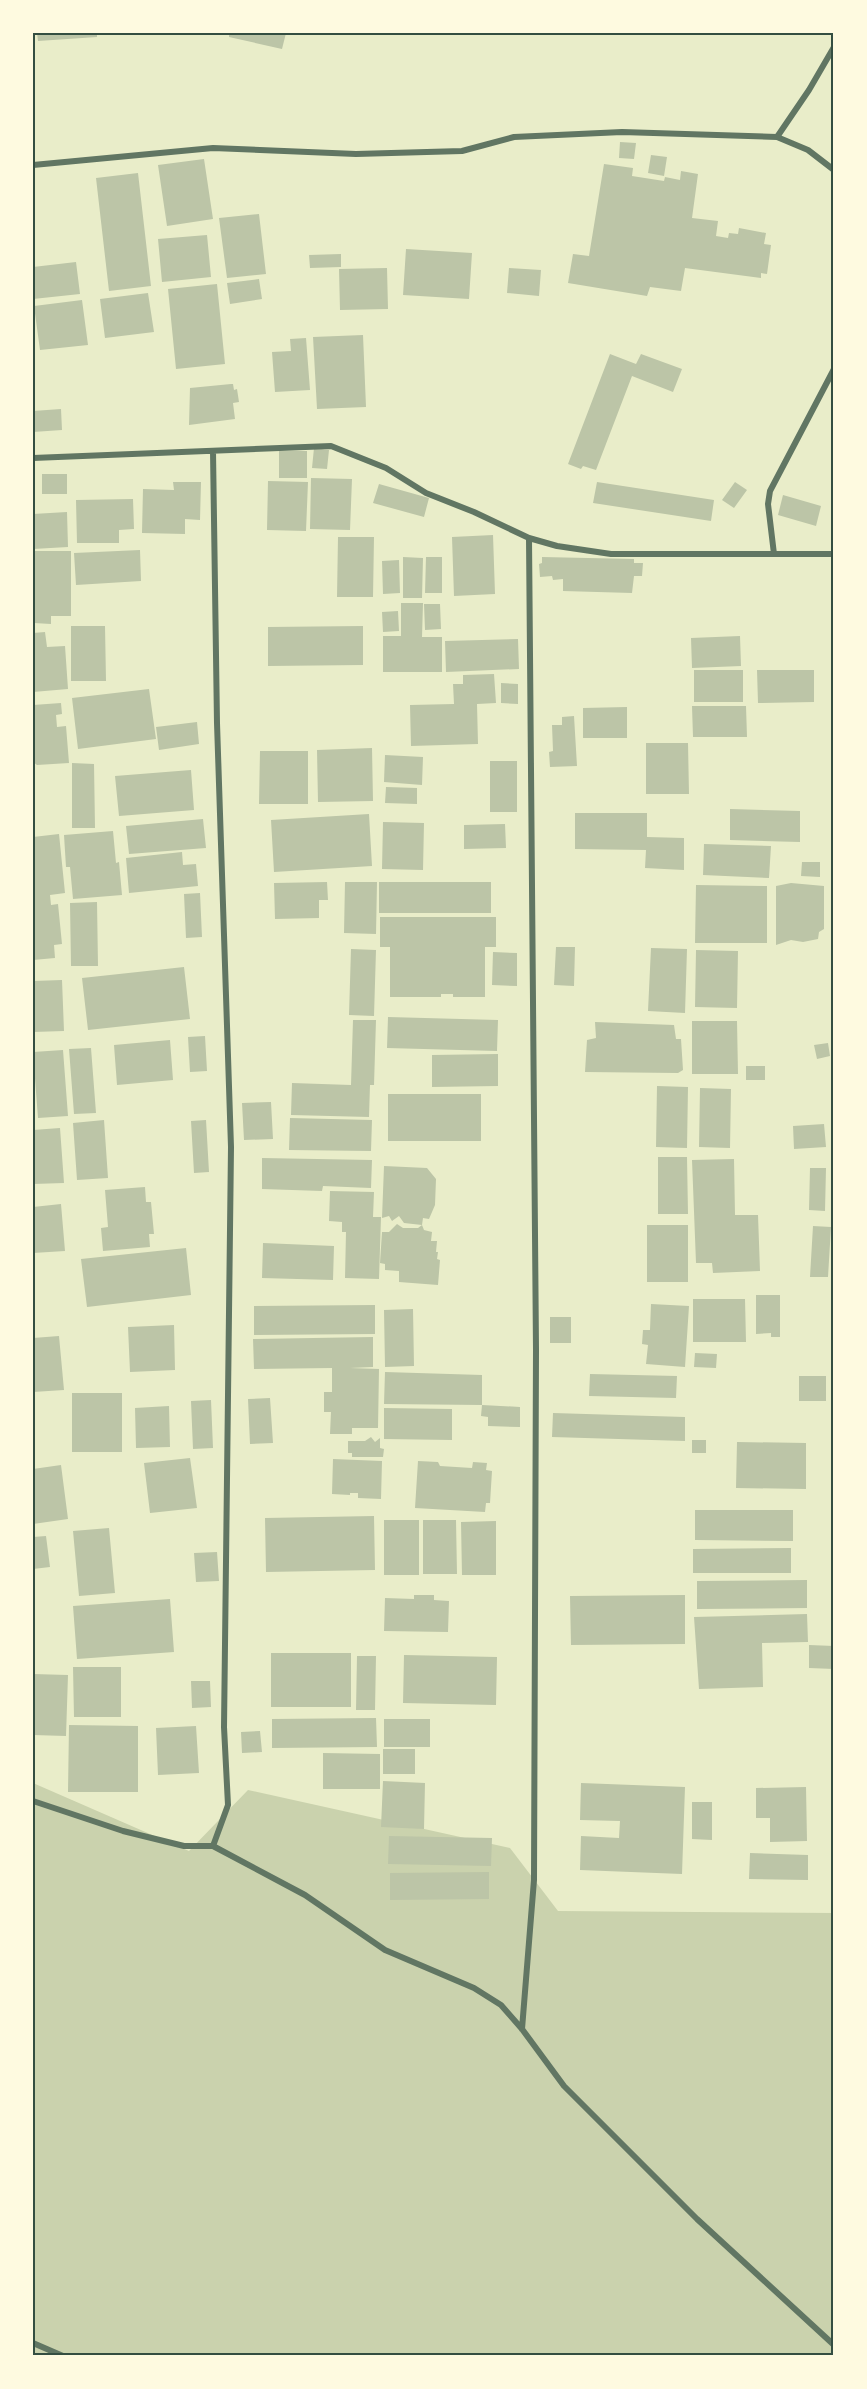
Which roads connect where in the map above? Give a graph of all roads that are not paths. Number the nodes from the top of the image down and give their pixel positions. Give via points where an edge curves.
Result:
1 (834, 47) edge
2 (777, 136) junction
3 (33, 165) edge
4 (834, 170) edge
5 (834, 369) edge
6 (213, 451) junction
7 (33, 458) edge
8 (529, 538) junction
9 (774, 554) junction
10 (834, 554) edge
11 (33, 1801) edge
12 (213, 1846) junction
13 (522, 2029) junction
14 (33, 2343) edge
15 (834, 2345) edge
16 (63, 2356) edge

1 - 2 street
2 - 3 street via 538,134 462,151 356,154 213,148
2 - 4 street via 808,150
5 - 9 street via 770,491
6 - 7 street
6 - 8 street via 331,446 386,468 426,493
6 - 12 street via 217,723 231,1147 224,1727 228,1805
8 - 9 street via 611,554
8 - 13 street via 536,1338 534,1880
9 - 10 street
11 - 12 street via 123,1831 184,1846
12 - 13 street via 305,1895 385,1950 474,1988 501,2006
13 - 15 street via 564,2086 612,2136
14 - 16 street

